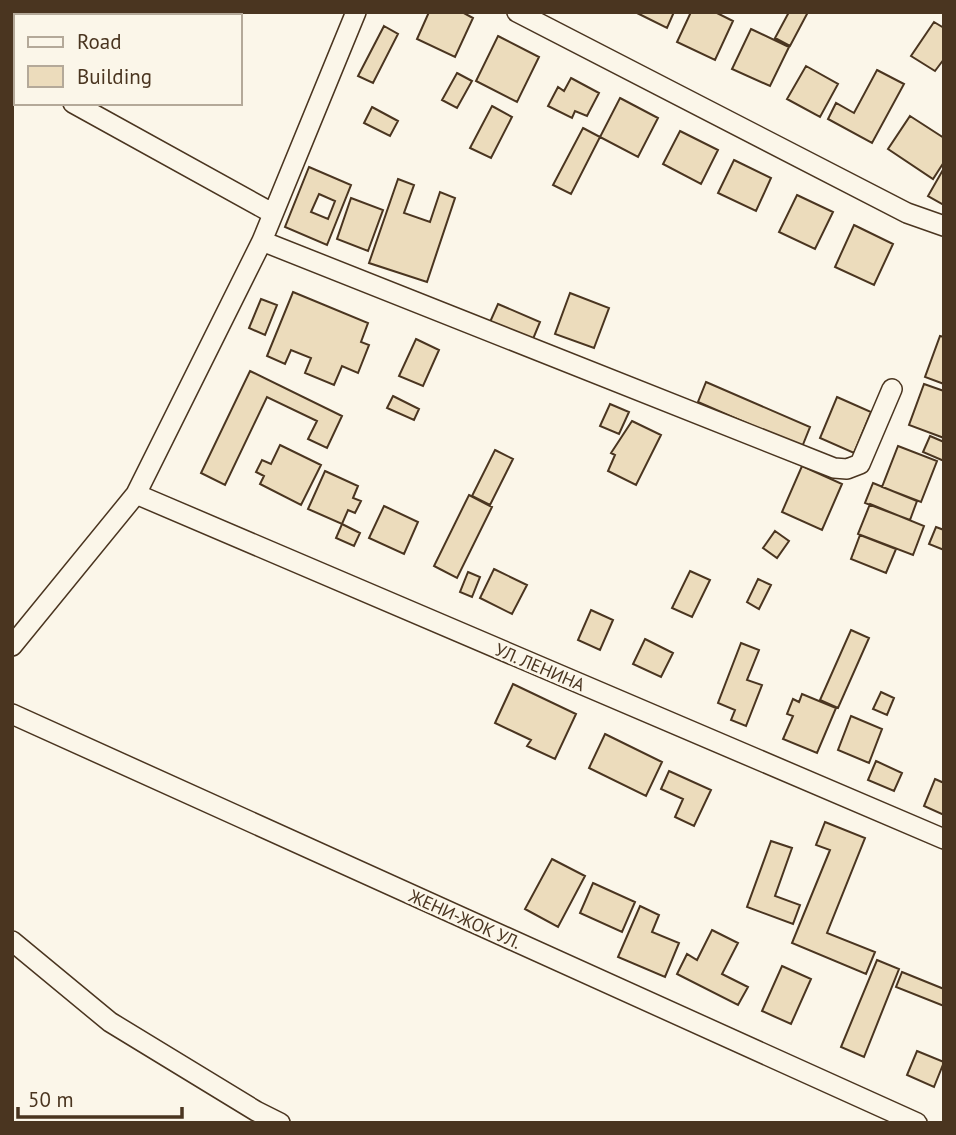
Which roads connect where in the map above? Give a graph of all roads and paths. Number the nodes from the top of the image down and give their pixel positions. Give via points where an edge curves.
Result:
1 (356, 12) edge
2 (517, 12) edge
3 (77, 105) edge
4 (272, 214) junction
5 (944, 226) edge
6 (262, 241) junction
7 (892, 389) dead end
8 (136, 494) junction
9 (12, 646) edge
10 (12, 714) edge
11 (944, 839) edge
12 (12, 941) edge
13 (251, 1117) edge
14 (280, 1123) edge
15 (917, 1123) edge

1 - 4 street
2 - 5 street via 907,213
3 - 4 street
4 - 6 street
6 - 7 street via 834,468 860,464
6 - 8 street
8 - 9 street
8 - 11 street, УЛ. ЛЕНИНА
10 - 15 street, ЖЕНИ-ЖОК УЛ.
12 - 13 street via 110,1022
13 - 14 street

